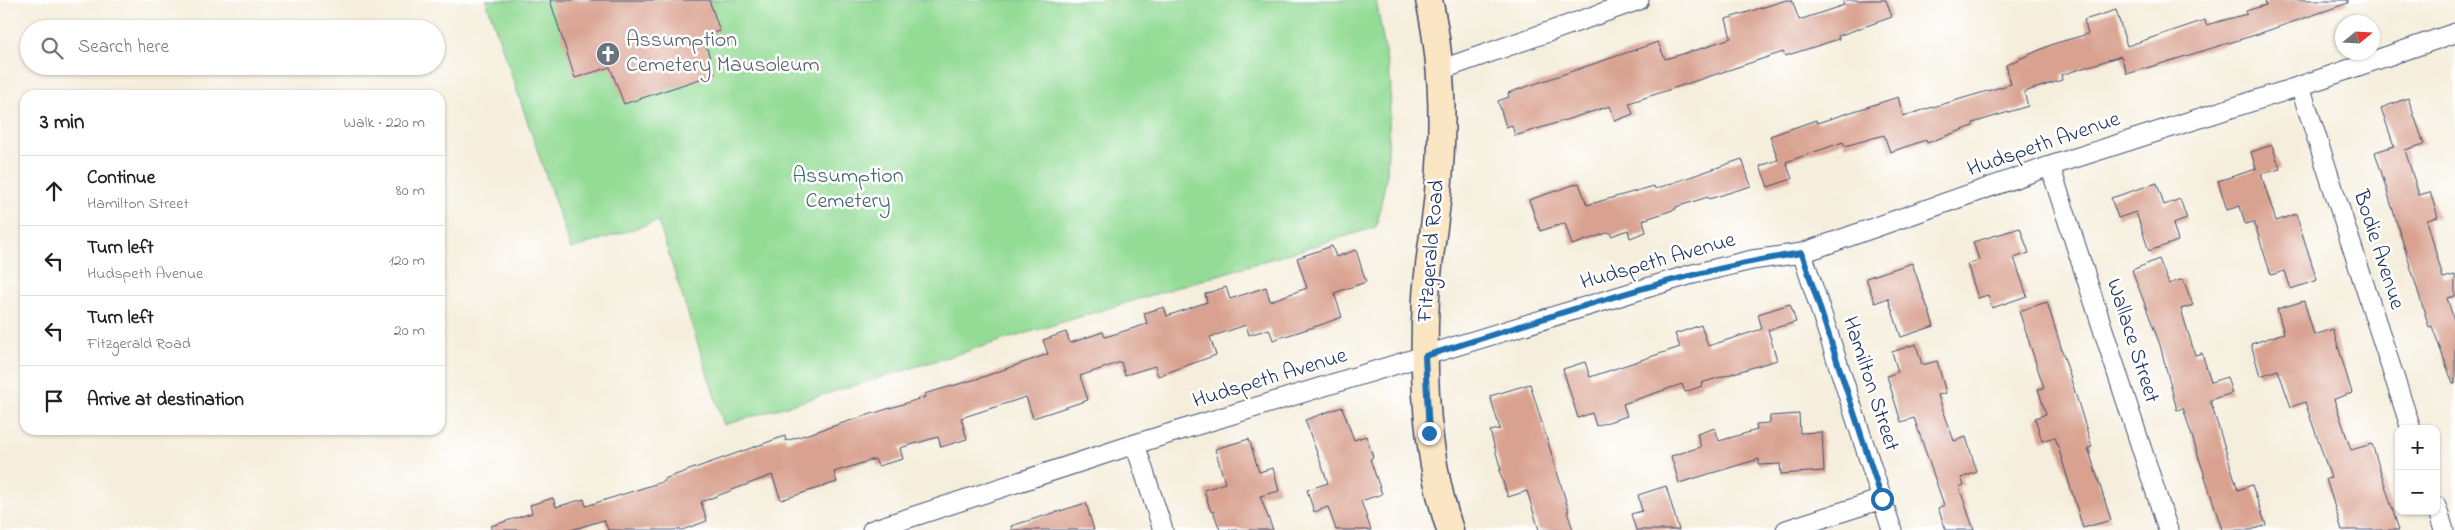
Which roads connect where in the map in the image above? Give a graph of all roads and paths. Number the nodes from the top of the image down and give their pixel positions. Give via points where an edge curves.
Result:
1 (1429, 0) edge
2 (1639, 0) edge
3 (2455, 33) edge
4 (1440, 70) junction
5 (2300, 86) junction
6 (2050, 166) junction
7 (1802, 253) junction
8 (1425, 356) junction
9 (2410, 425) edge
10 (1135, 444) junction
11 (1882, 499) junction
12 (2439, 515) edge
13 (872, 530) edge
14 (1163, 530) edge
15 (1450, 530) edge
16 (1786, 530) edge
17 (1892, 530) edge
18 (2168, 530) edge
19 (2444, 530) edge

1 - 4 main road, Fitzgerald Road
2 - 4 street
3 - 5 street, Hudspeth Avenue
4 - 8 main road, Fitzgerald Road via 1438,192 1426,298
5 - 6 street, Hudspeth Avenue
5 - 9 street, Bodie Avenue
6 - 7 street, Hudspeth Avenue
6 - 18 street, Wallace Street
7 - 8 street, Hudspeth Avenue via 1752,260 1689,275
7 - 11 street, Hamilton Street
8 - 10 street, Hudspeth Avenue
8 - 15 main road, Fitzgerald Road via 1429,433
10 - 13 street, Hudspeth Avenue
10 - 14 street
11 - 16 street
11 - 17 street, Hamilton Street
12 - 19 street

